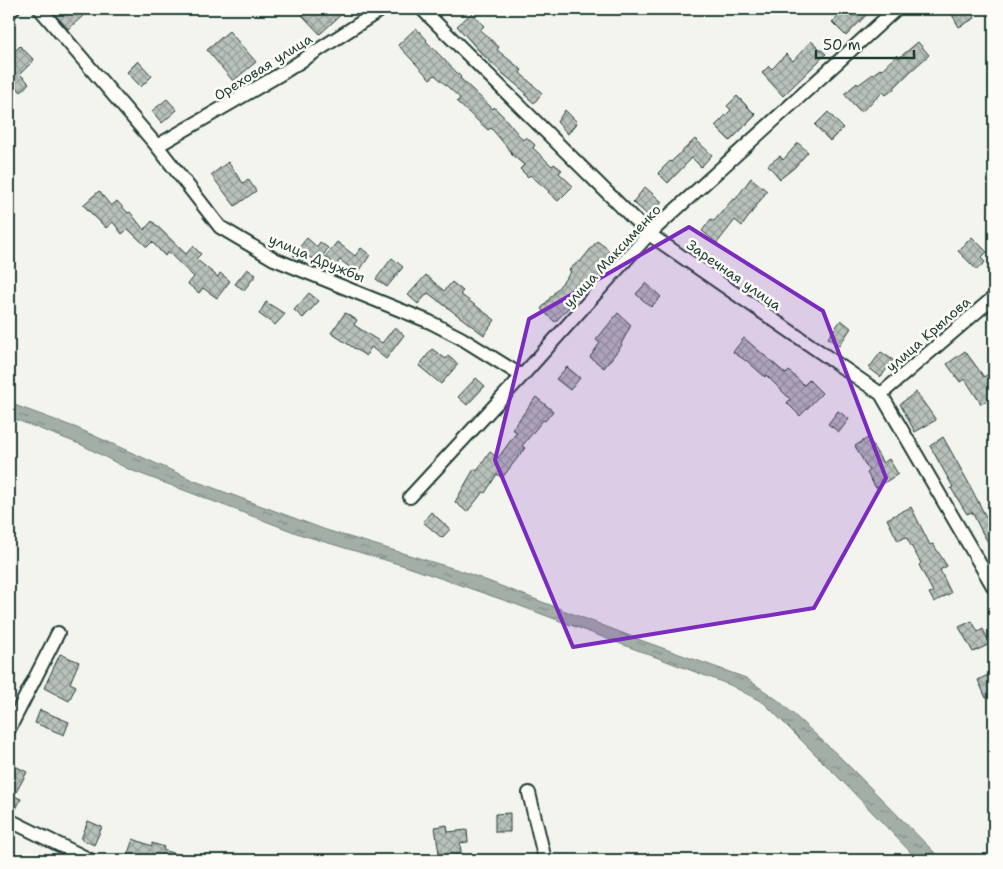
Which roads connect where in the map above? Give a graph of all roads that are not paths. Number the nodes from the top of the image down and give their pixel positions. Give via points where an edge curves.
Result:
1 (14, 9) edge
2 (40, 9) edge
3 (382, 9) edge
4 (422, 9) edge
5 (896, 9) edge
6 (9, 13) edge
7 (157, 146) junction
8 (649, 234) junction
9 (994, 297) edge
10 (522, 376) junction
11 (881, 394) junction
12 (410, 497) dead end
13 (994, 588) edge
14 (58, 633) dead end
15 (9, 729) edge
16 (529, 793) dead end
17 (9, 820) edge
18 (90, 860) edge
19 (545, 860) edge

1 - 6 street
2 - 7 street, улица Дружбы
3 - 7 street, Ореховая улица via 284,72
4 - 8 street, Заречная улица
5 - 8 street, улица Максименко
7 - 10 street, улица Дружбы via 220,227 274,259 430,322
8 - 10 street, улица Максименко
8 - 11 street, Заречная улица
9 - 11 street, улица Крылова
10 - 12 street, улица Максименко
11 - 13 street, Заречная улица
14 - 15 street
16 - 19 street
17 - 18 street

